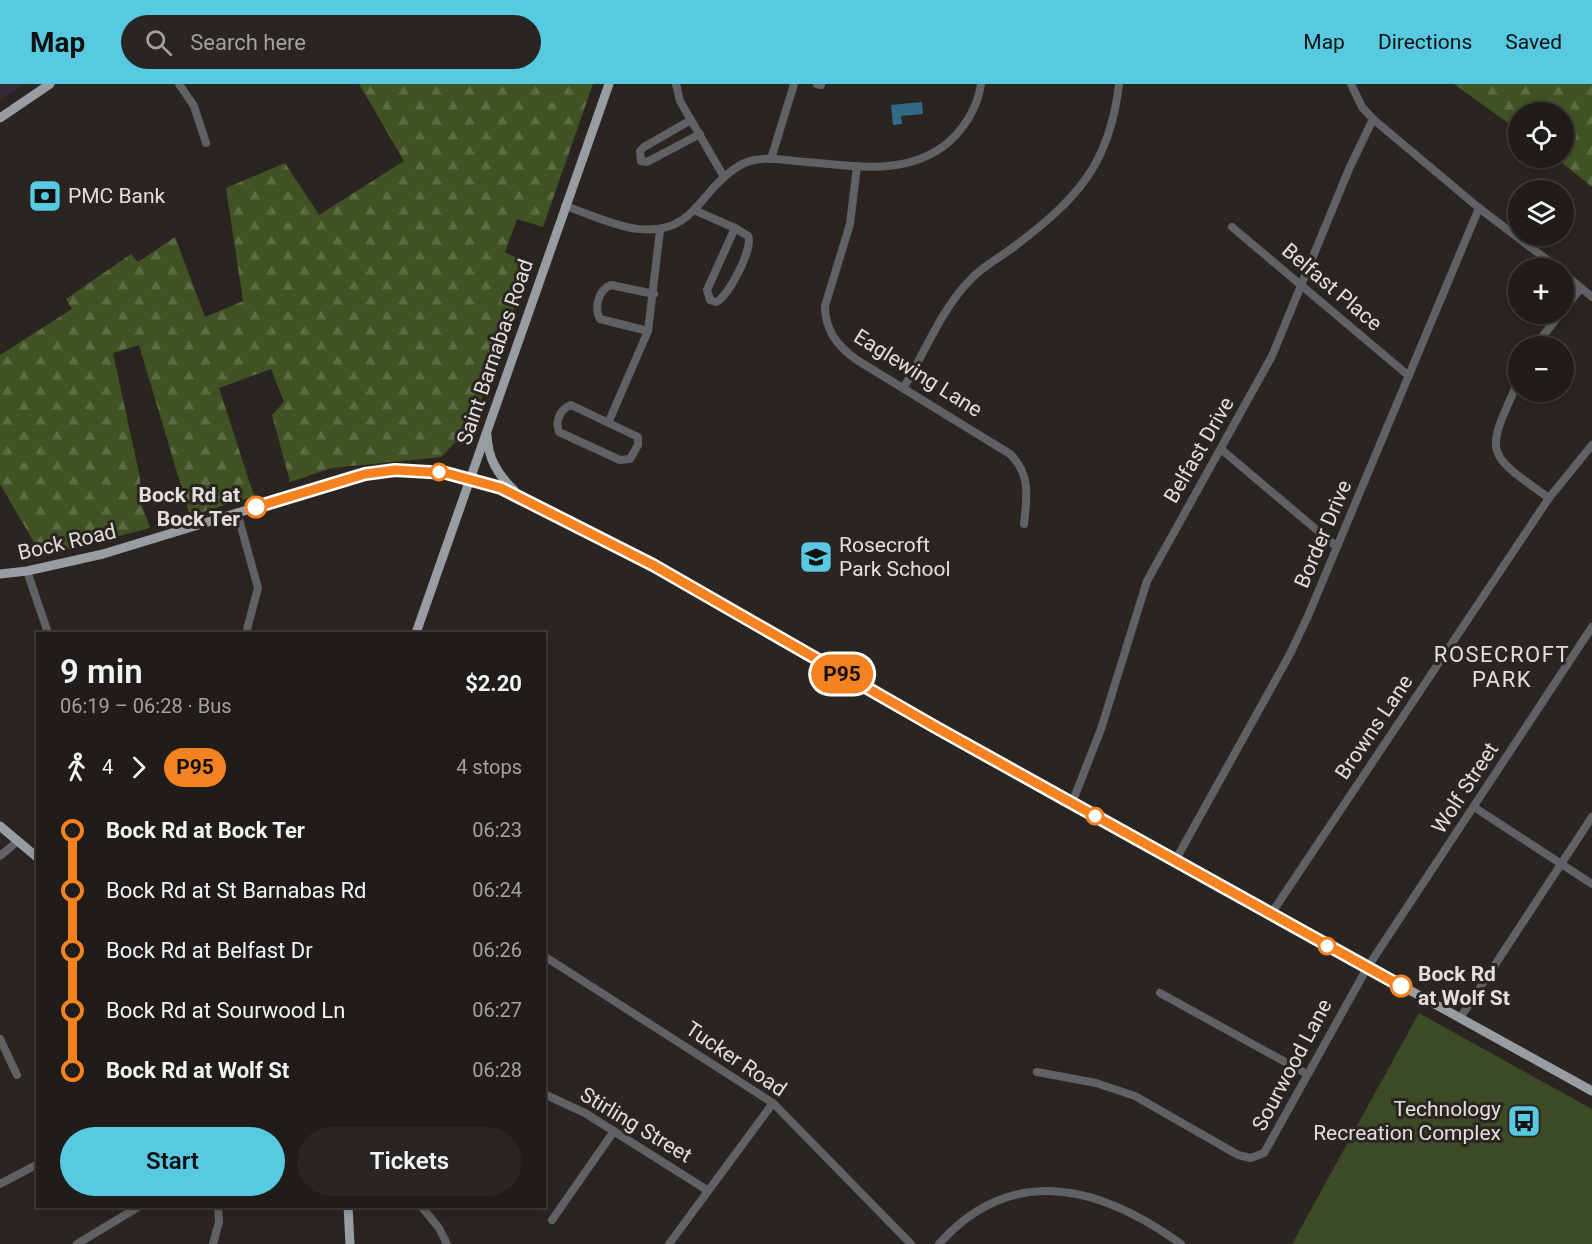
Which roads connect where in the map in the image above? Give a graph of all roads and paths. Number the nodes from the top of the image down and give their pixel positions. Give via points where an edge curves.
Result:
1 (50, 84) edge
2 (178, 84) edge
3 (609, 84) edge
4 (676, 84) edge
5 (794, 84) edge
6 (981, 84) edge
7 (1119, 84) edge
8 (1351, 84) edge
9 (0, 118) edge
10 (1373, 119) junction
11 (691, 120) junction
12 (700, 134) junction
13 (206, 142) dead end
14 (771, 159) junction
15 (857, 166) junction
16 (724, 177) junction
17 (565, 206) junction
18 (1479, 208) junction
19 (694, 210) junction
20 (1232, 227) dead end
21 (735, 228) junction
22 (660, 230) junction
23 (1545, 258) edge
24 (1574, 282) edge
25 (1302, 285) junction
26 (1581, 288) junction
27 (654, 294) junction
28 (1574, 297) edge
29 (1592, 297) edge
30 (1552, 324) edge
31 (648, 331) junction
32 (1543, 336) edge
33 (1409, 376) junction
34 (904, 387) junction
35 (1509, 402) edge
36 (609, 421) junction
37 (487, 428) junction
38 (1592, 445) edge
39 (1222, 450) junction
40 (470, 477) junction
41 (520, 496) junction
42 (1549, 498) junction
43 (237, 512) junction
44 (1024, 524) dead end
45 (1337, 547) junction
46 (27, 571) junction
47 (0, 573) edge
48 (1592, 627) edge
49 (48, 632) edge
50 (246, 632) edge
51 (416, 632) edge
52 (1072, 803) junction
53 (1474, 807) junction
54 (1592, 817) edge
55 (0, 826) edge
56 (18, 841) junction
57 (0, 856) edge
58 (36, 856) edge
59 (1175, 861) junction
60 (1561, 863) junction
61 (1592, 884) edge
62 (1271, 914) junction
63 (546, 957) edge
64 (1367, 968) junction
65 (1160, 993) dead end
66 (1460, 1018) junction
67 (0, 1040) edge
68 (1037, 1072) dead end
69 (1307, 1074) junction
70 (17, 1075) dead end
71 (1592, 1091) edge
72 (546, 1095) edge
73 (773, 1103) junction
74 (614, 1131) junction
75 (36, 1165) edge
76 (0, 1184) edge
77 (707, 1190) junction
78 (137, 1208) edge
79 (218, 1208) edge
80 (348, 1208) edge
81 (423, 1208) edge
82 (552, 1220) dead end
83 (77, 1244) edge
84 (213, 1244) edge
85 (350, 1244) edge
86 (447, 1244) edge
87 (669, 1244) edge
88 (911, 1244) edge
89 (939, 1244) edge
90 (1181, 1244) edge

1 - 9 main road
2 - 13 street via 194,106
3 - 17 main road, Saint Barnabas Road
4 - 11 street
5 - 14 street
6 - 15 street via 968,119 941,148 908,164
7 - 34 street via 1111,132 1086,181 1046,223 972,277 953,302
8 - 10 street
10 - 18 street
10 - 25 street, Belfast Drive
11 - 12 street
11 - 12 street via 644,147 639,156 644,163
12 - 16 street
14 - 15 street
14 - 16 street via 747,162
15 - 34 street, Eaglewing Lane via 850,224 827,299 826,317 832,336 845,352
16 - 19 street
17 - 22 street via 635,228
17 - 37 main road, Saint Barnabas Road
18 - 23 street
18 - 33 street, Border Drive
19 - 21 street
19 - 22 street
20 - 25 street, Belfast Place
21 - 21 street via 748,236 750,246 726,296 716,302 710,300 707,290
22 - 27 street
24 - 26 street
25 - 33 street, Belfast Place
25 - 39 street, Belfast Drive via 1272,356
26 - 28 street
26 - 29 street
27 - 31 street
27 - 31 street via 611,285 602,292 597,310 600,319
30 - 32 street
31 - 36 street
33 - 45 street, Border Drive
34 - 44 street, Eaglewing Lane via 1015,458 1028,489
35 - 42 street via 1496,432 1496,450 1504,465
36 - 36 street via 638,436 630,459 620,460 564,436 557,426 563,410 571,405
37 - 40 main road, Saint Barnabas Road
37 - 41 main road via 492,462
38 - 42 street, Browns Lane
39 - 45 street
39 - 52 street, Belfast Drive via 1147,581 1101,729
40 - 41 main road, Bock Road
40 - 43 main road, Bock Road via 418,470 373,472
40 - 51 main road, Saint Barnabas Road
41 - 52 main road, Bock Road via 653,565
42 - 62 street, Browns Lane
43 - 46 main road, Bock Road via 103,554
43 - 50 street via 258,588
45 - 59 street, Border Drive via 1290,654
46 - 47 main road, Bock Road
46 - 49 street
48 - 53 street, Wolf Street
52 - 59 main road, Bock Road
53 - 60 street
53 - 64 street, Wolf Street
54 - 60 street
55 - 56 main road
56 - 57 street
56 - 58 main road
59 - 62 main road, Bock Road
60 - 61 street
60 - 66 street
62 - 64 main road, Bock Road
63 - 73 street, Tucker Road
64 - 66 main road, Bock Road
64 - 69 street, Sourwood Lane
65 - 69 street
66 - 71 main road, Bock Road
67 - 70 street
68 - 69 street, Sourwood Lane via 1127,1093 1228,1150 1251,1158 1267,1149
72 - 74 street, Stirling Street
73 - 77 street
73 - 88 street, Tucker Road
74 - 77 street, Stirling Street
74 - 82 street
75 - 76 street
77 - 87 street
78 - 83 street
79 - 84 street
80 - 85 main road
81 - 86 street
89 - 90 street via 970,1216 1001,1200 1035,1191 1075,1192 1114,1204

